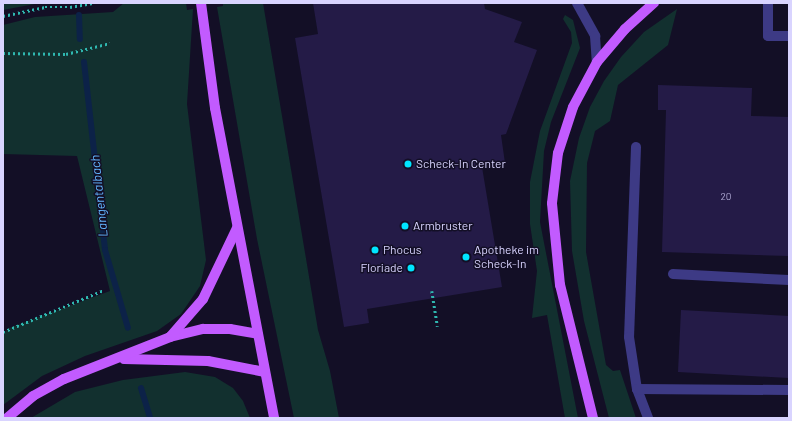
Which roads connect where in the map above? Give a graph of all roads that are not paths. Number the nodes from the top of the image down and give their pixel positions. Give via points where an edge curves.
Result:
1 (577, 3) edge
2 (654, 3) edge
3 (768, 3) edge
4 (201, 6) edge
5 (789, 36) edge
6 (597, 62) junction
7 (636, 148) dead end
8 (237, 228) junction
9 (673, 274) dead end
10 (789, 280) edge
11 (257, 334) junction
12 (170, 337) junction
13 (120, 359) junction
14 (265, 372) junction
15 (637, 389) junction
16 (789, 390) edge
17 (7, 418) edge
18 (274, 418) edge
19 (593, 418) edge
20 (648, 418) edge

1 - 6 lane via 595,36
2 - 6 main road via 625,29
3 - 5 lane via 768,36
4 - 8 main road via 215,108
6 - 19 main road via 573,107 558,153 552,203 560,285
7 - 15 lane via 629,337
8 - 11 main road
8 - 12 main road via 203,298
9 - 10 lane
11 - 12 main road via 230,329 203,329
11 - 14 main road
12 - 13 main road
13 - 14 main road via 208,361
13 - 17 main road via 64,379 33,396
14 - 18 main road
15 - 16 lane
15 - 20 lane

